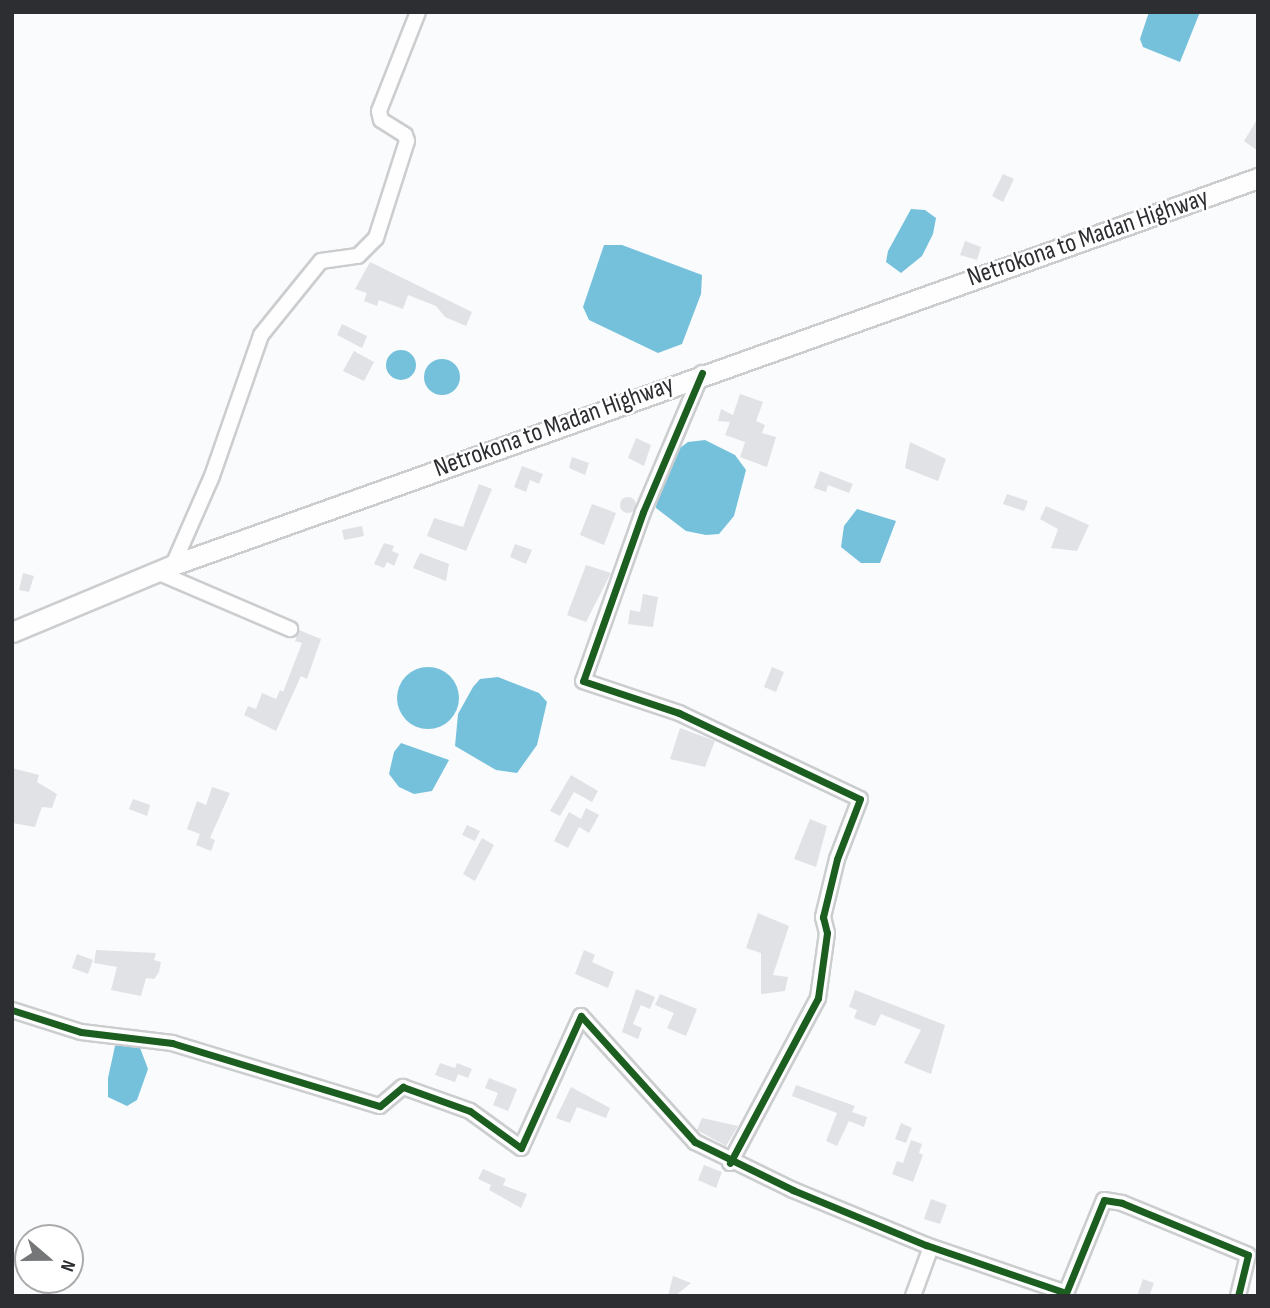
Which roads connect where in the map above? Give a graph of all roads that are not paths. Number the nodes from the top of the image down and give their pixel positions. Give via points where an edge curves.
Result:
1 (418, 12) edge
2 (1258, 178) edge
3 (702, 373) junction
4 (165, 568) junction
5 (290, 629) dead end
6 (12, 632) edge
7 (12, 1010) edge
8 (730, 1163) junction
9 (931, 1247) junction
10 (913, 1296) edge
11 (1238, 1296) edge

1 - 4 street via 379,110 381,120 407,141 376,239 358,256 321,261 261,335 212,477
2 - 3 main road, Netrokona to Madan Highway
3 - 4 main road, Netrokona to Madan Highway
3 - 8 street via 643,512 583,681 679,713 860,799 837,859 823,917 827,933 818,998
4 - 5 street
4 - 6 main road, Netrokona to Madan Highway
7 - 8 street via 81,1032 172,1043 380,1106 403,1087 470,1111 521,1148 581,1016 695,1142
8 - 9 street
9 - 10 street
9 - 11 street via 1066,1293 1104,1200 1122,1203 1248,1255

